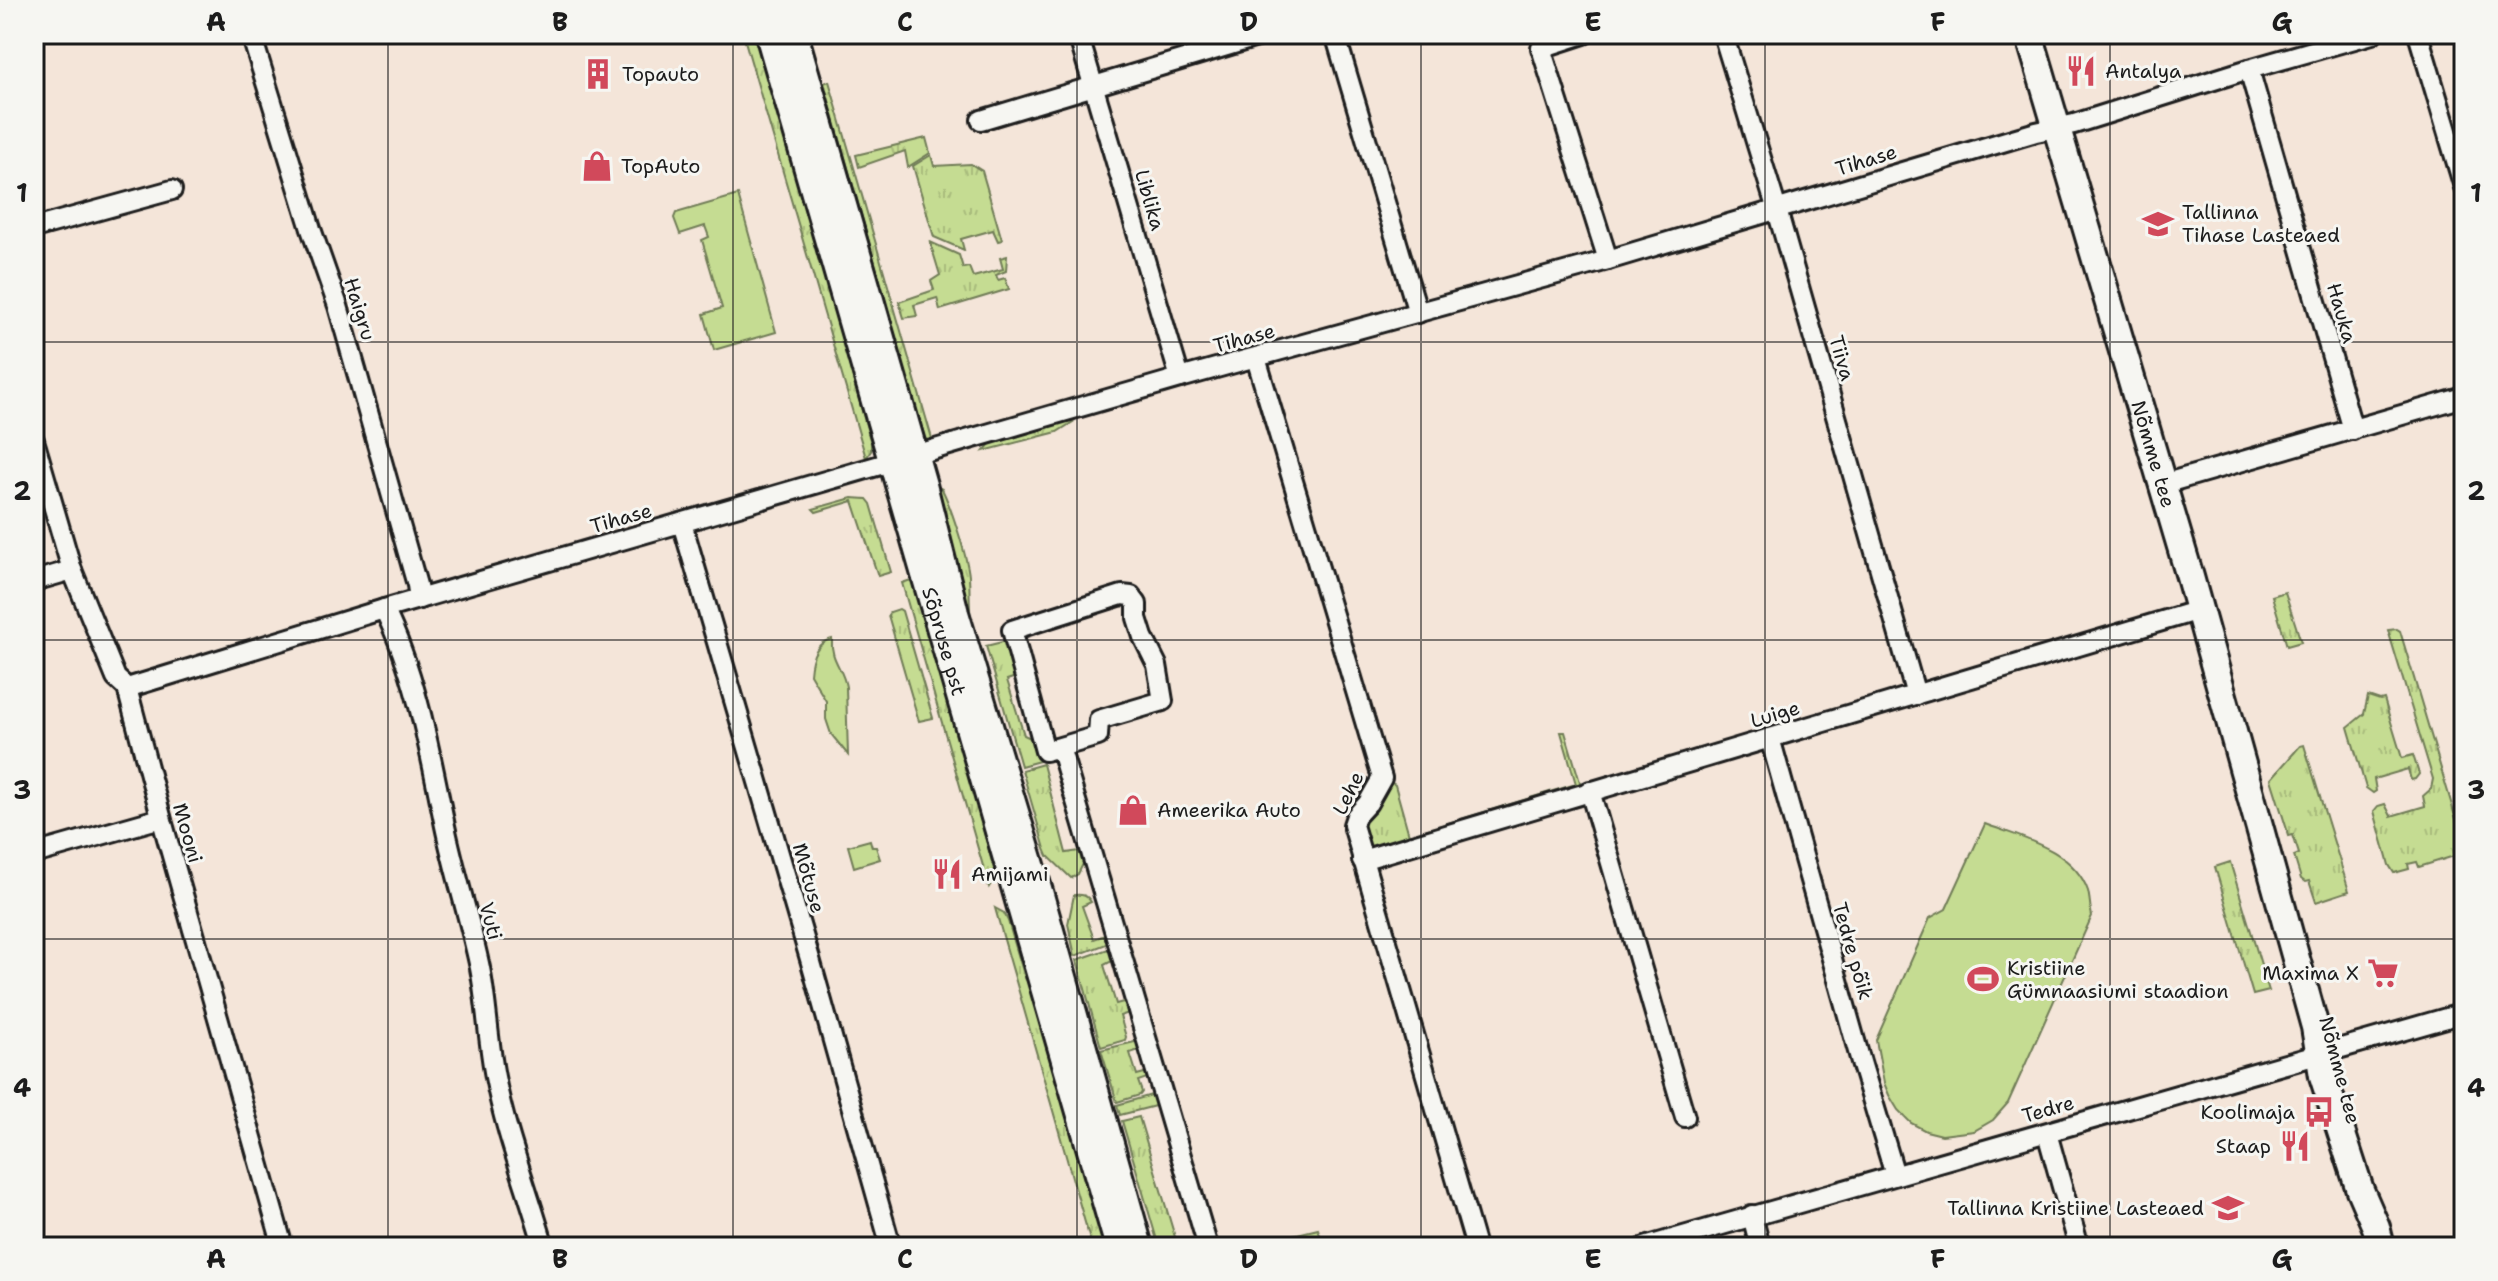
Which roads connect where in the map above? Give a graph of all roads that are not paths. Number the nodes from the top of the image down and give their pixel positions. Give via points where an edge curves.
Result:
1 (251, 34) edge
2 (769, 34) edge
3 (794, 34) edge
4 (1078, 34) edge
5 (1267, 34) edge
6 (1335, 34) edge
7 (1584, 34) edge
8 (1723, 34) edge
9 (2029, 34) edge
10 (2372, 34) edge
11 (2418, 34) edge
12 (2249, 69) junction
13 (1094, 86) junction
14 (981, 120) dead end
15 (2056, 128) junction
16 (2464, 187) edge
17 (172, 190) dead end
18 (1777, 210) junction
19 (34, 228) edge
20 (1608, 260) junction
21 (1418, 313) junction
22 (1256, 358) junction
23 (1180, 378) junction
24 (2464, 397) edge
25 (2353, 430) junction
26 (34, 440) edge
27 (903, 459) junction
28 (2163, 484) junction
29 (682, 523) junction
30 (72, 570) junction
31 (34, 581) edge
32 (419, 599) junction
33 (384, 609) junction
34 (2199, 610) junction
35 (127, 688) junction
36 (1916, 695) junction
37 (1770, 738) junction
38 (1060, 747) junction
39 (1590, 791) junction
40 (161, 818) junction
41 (34, 854) edge
42 (1362, 860) junction
43 (2464, 1013) edge
44 (2328, 1053) junction
45 (1685, 1117) dead end
46 (2047, 1133) junction
47 (1895, 1175) junction
48 (1752, 1215) junction
49 (2378, 1237) edge
50 (283, 1247) edge
51 (544, 1247) edge
52 (891, 1247) edge
53 (1119, 1247) edge
54 (1139, 1247) edge
55 (1208, 1247) edge
56 (1476, 1247) edge
57 (1645, 1247) edge
58 (1760, 1247) edge
59 (2079, 1247) edge

1 - 32 street, Haigru via 338,306
2 - 27 main road, Sõpruse pst
3 - 27 main road, Sõpruse pst
4 - 13 street, Liblika
5 - 13 street
6 - 21 street
7 - 20 street via 1541,48
8 - 18 street, Tiiva
9 - 15 main road, Nõmme tee
10 - 12 street, Tihase
11 - 16 street
12 - 15 street, Tihase
12 - 25 street, Hauka
13 - 14 street
13 - 23 street, Liblika
15 - 18 street, Tihase
15 - 28 main road, Nõmme tee
17 - 19 street
18 - 20 street, Tihase
18 - 36 street, Tiiva
20 - 21 street, Tihase
21 - 22 street, Tihase
22 - 23 street, Tihase
22 - 42 street, Lehe via 1382,778 1353,825
23 - 27 street, Tihase
24 - 25 street
25 - 28 street
26 - 30 street, Mooni
27 - 29 street, Tihase
27 - 53 main road, Sõpruse pst
27 - 54 main road, Sõpruse pst via 1040,895
28 - 34 main road, Nõmme tee
29 - 32 street, Tihase
29 - 52 street, Mõtuse
30 - 31 street
30 - 35 street, Mooni via 116,678
32 - 33 street, Tihase
33 - 35 street, Tihase
33 - 51 street, Vuti via 404,656 430,749 486,998 494,1075
34 - 36 street, Luige
34 - 44 main road, Nõmme tee via 2315,1027
35 - 40 street, Mooni
36 - 37 street, Luige
37 - 39 street, Luige
37 - 47 street, Tedre põik
38 - 38 street via 1098,736 1099,720 1163,701 1157,665 1131,596 1012,630 1045,751
38 - 55 street
39 - 42 street, Luige
39 - 45 street
40 - 41 street
40 - 50 street, Mooni
42 - 56 street, Lehe
43 - 44 street, Tedre
44 - 46 street, Tedre
44 - 49 main road, Nõmme tee via 2323,1076
46 - 47 street, Tedre
46 - 59 street
47 - 48 street, Tedre
48 - 57 street, Tedre
48 - 58 street

